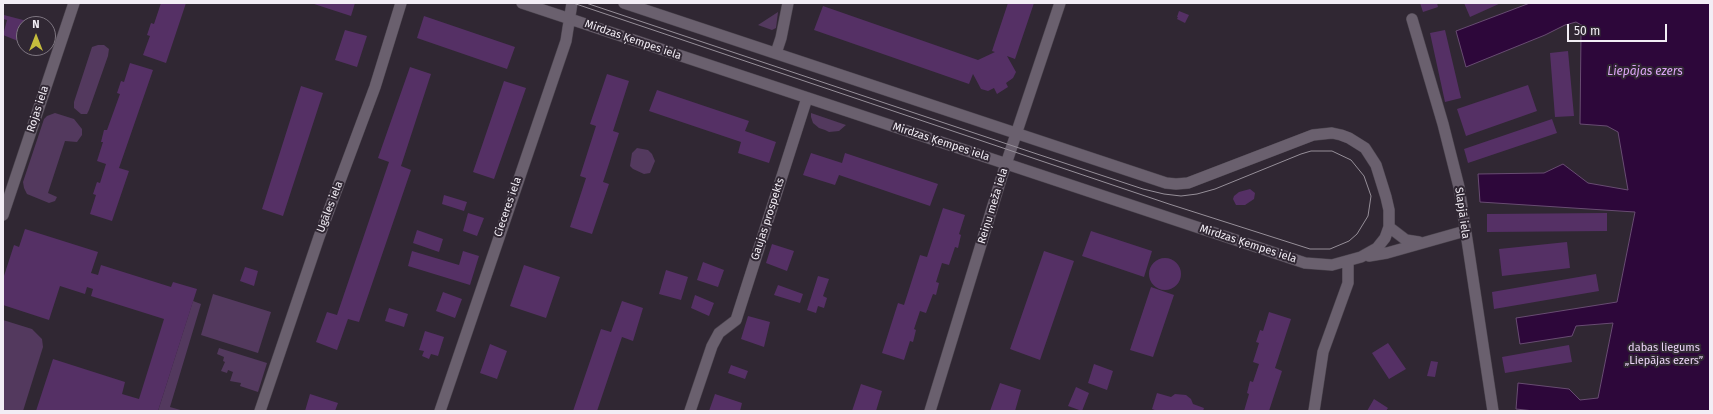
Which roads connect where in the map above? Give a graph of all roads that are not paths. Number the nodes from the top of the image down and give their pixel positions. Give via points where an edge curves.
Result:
1 (74, 3) edge
2 (401, 3) edge
3 (522, 3) edge
4 (572, 3) edge
5 (624, 3) edge
6 (788, 3) edge
7 (1060, 3) edge
8 (570, 18) junction
9 (1412, 19) dead end
10 (776, 53) junction
11 (807, 98) junction
12 (1016, 133) junction
13 (1006, 163) junction
14 (3, 215) edge
15 (1389, 227) junction
16 (1465, 231) junction
17 (1424, 242) junction
18 (1362, 257) junction
19 (1348, 261) junction
20 (260, 411) edge
21 (440, 411) edge
22 (690, 411) edge
23 (930, 411) edge
24 (1314, 411) edge
25 (1493, 411) edge

1 - 14 street, Rojas iela
2 - 20 street, Ugāles iela via 374,88 318,237
3 - 8 street, Mirdzas Ķempes iela
4 - 8 street, Cieceres iela
5 - 10 street
6 - 10 street
7 - 12 street, Reiņu meža iela
8 - 11 street, Mirdzas Ķempes iela
8 - 21 street, Cieceres iela via 566,41
9 - 16 street, Slapjā iela via 1459,187
10 - 12 street
11 - 13 street, Mirdzas Ķempes iela
11 - 22 street, Gaujas prospekts via 736,320 720,333 712,346
12 - 13 street, Reiņu meža iela
12 - 15 street via 1159,181 1176,184 1188,183 1313,135 1337,134 1365,148 1376,165 1386,197
13 - 19 street, Mirdzas Ķempes iela via 1305,263 1323,265
13 - 23 street, Reiņu meža iela
15 - 17 street, Mirdzas Ķempes iela via 1406,240
15 - 18 street, Mirdzas Ķempes iela via 1377,248
16 - 17 street, Mirdzas Ķempes iela
16 - 25 street, Slapjā iela
17 - 18 street, Mirdzas Ķempes iela via 1388,253
18 - 19 street, Mirdzas Ķempes iela
19 - 24 street via 1348,283 1323,352

